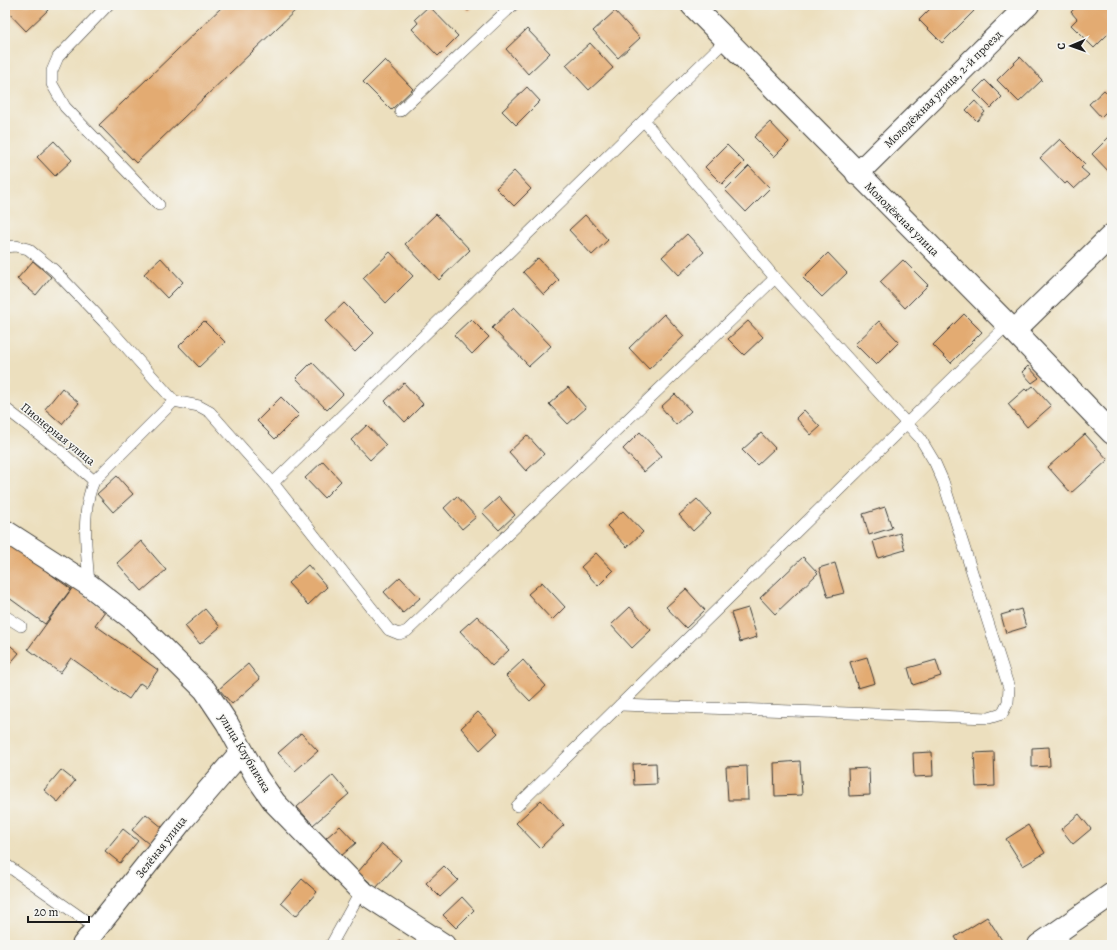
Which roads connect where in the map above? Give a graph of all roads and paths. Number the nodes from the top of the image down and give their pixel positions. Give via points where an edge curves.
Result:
1 (108, 5) edge
2 (514, 5) edge
3 (692, 5) edge
4 (1028, 5) edge
5 (726, 40) junction
6 (400, 111) dead end
7 (644, 121) junction
8 (858, 174) junction
9 (159, 205) dead end
10 (1112, 235) edge
11 (5, 247) edge
12 (775, 278) junction
13 (1011, 328) junction
14 (174, 401) junction
15 (5, 408) edge
16 (907, 422) junction
17 (1112, 433) edge
18 (94, 481) junction
19 (273, 483) junction
20 (5, 531) edge
21 (89, 585) junction
22 (5, 616) edge
23 (20, 626) dead end
24 (620, 705) junction
25 (242, 751) junction
26 (517, 806) dead end
27 (5, 864) edge
28 (361, 890) junction
29 (1112, 894) edge
30 (96, 928) junction
31 (1054, 941) edge
32 (83, 945) edge
33 (331, 945) edge
34 (444, 945) edge

1 - 9 lane via 58,57 52,70 52,84 65,107
2 - 6 lane
3 - 5 street, Молодёжная улица
4 - 8 street, Молодёжная улица, 2-й проезд
5 - 7 lane
5 - 8 street, Молодёжная улица
7 - 12 lane
7 - 19 lane
8 - 13 street, Молодёжная улица
10 - 13 street
11 - 14 lane via 28,249 54,270
12 - 16 lane
12 - 19 lane via 407,631 399,634 389,630
13 - 16 lane
13 - 17 street, Молодёжная улица
14 - 18 lane
14 - 19 lane via 199,406 210,412
15 - 18 lane, Пионерная улица
16 - 24 lane
16 - 24 lane via 920,438 943,481 1009,688 1008,702 1002,714 989,718
18 - 21 lane via 88,496 86,512
20 - 21 street, улица Клубничка
21 - 25 street, улица Клубничка via 134,620 205,690
22 - 23 lane
24 - 26 lane
25 - 28 street, улица Клубничка via 275,803
25 - 30 street, Зелёная улица via 180,822
27 - 30 lane
28 - 33 lane
28 - 34 street, улица Клубничка
29 - 31 street
30 - 32 street, Зелёная улица

